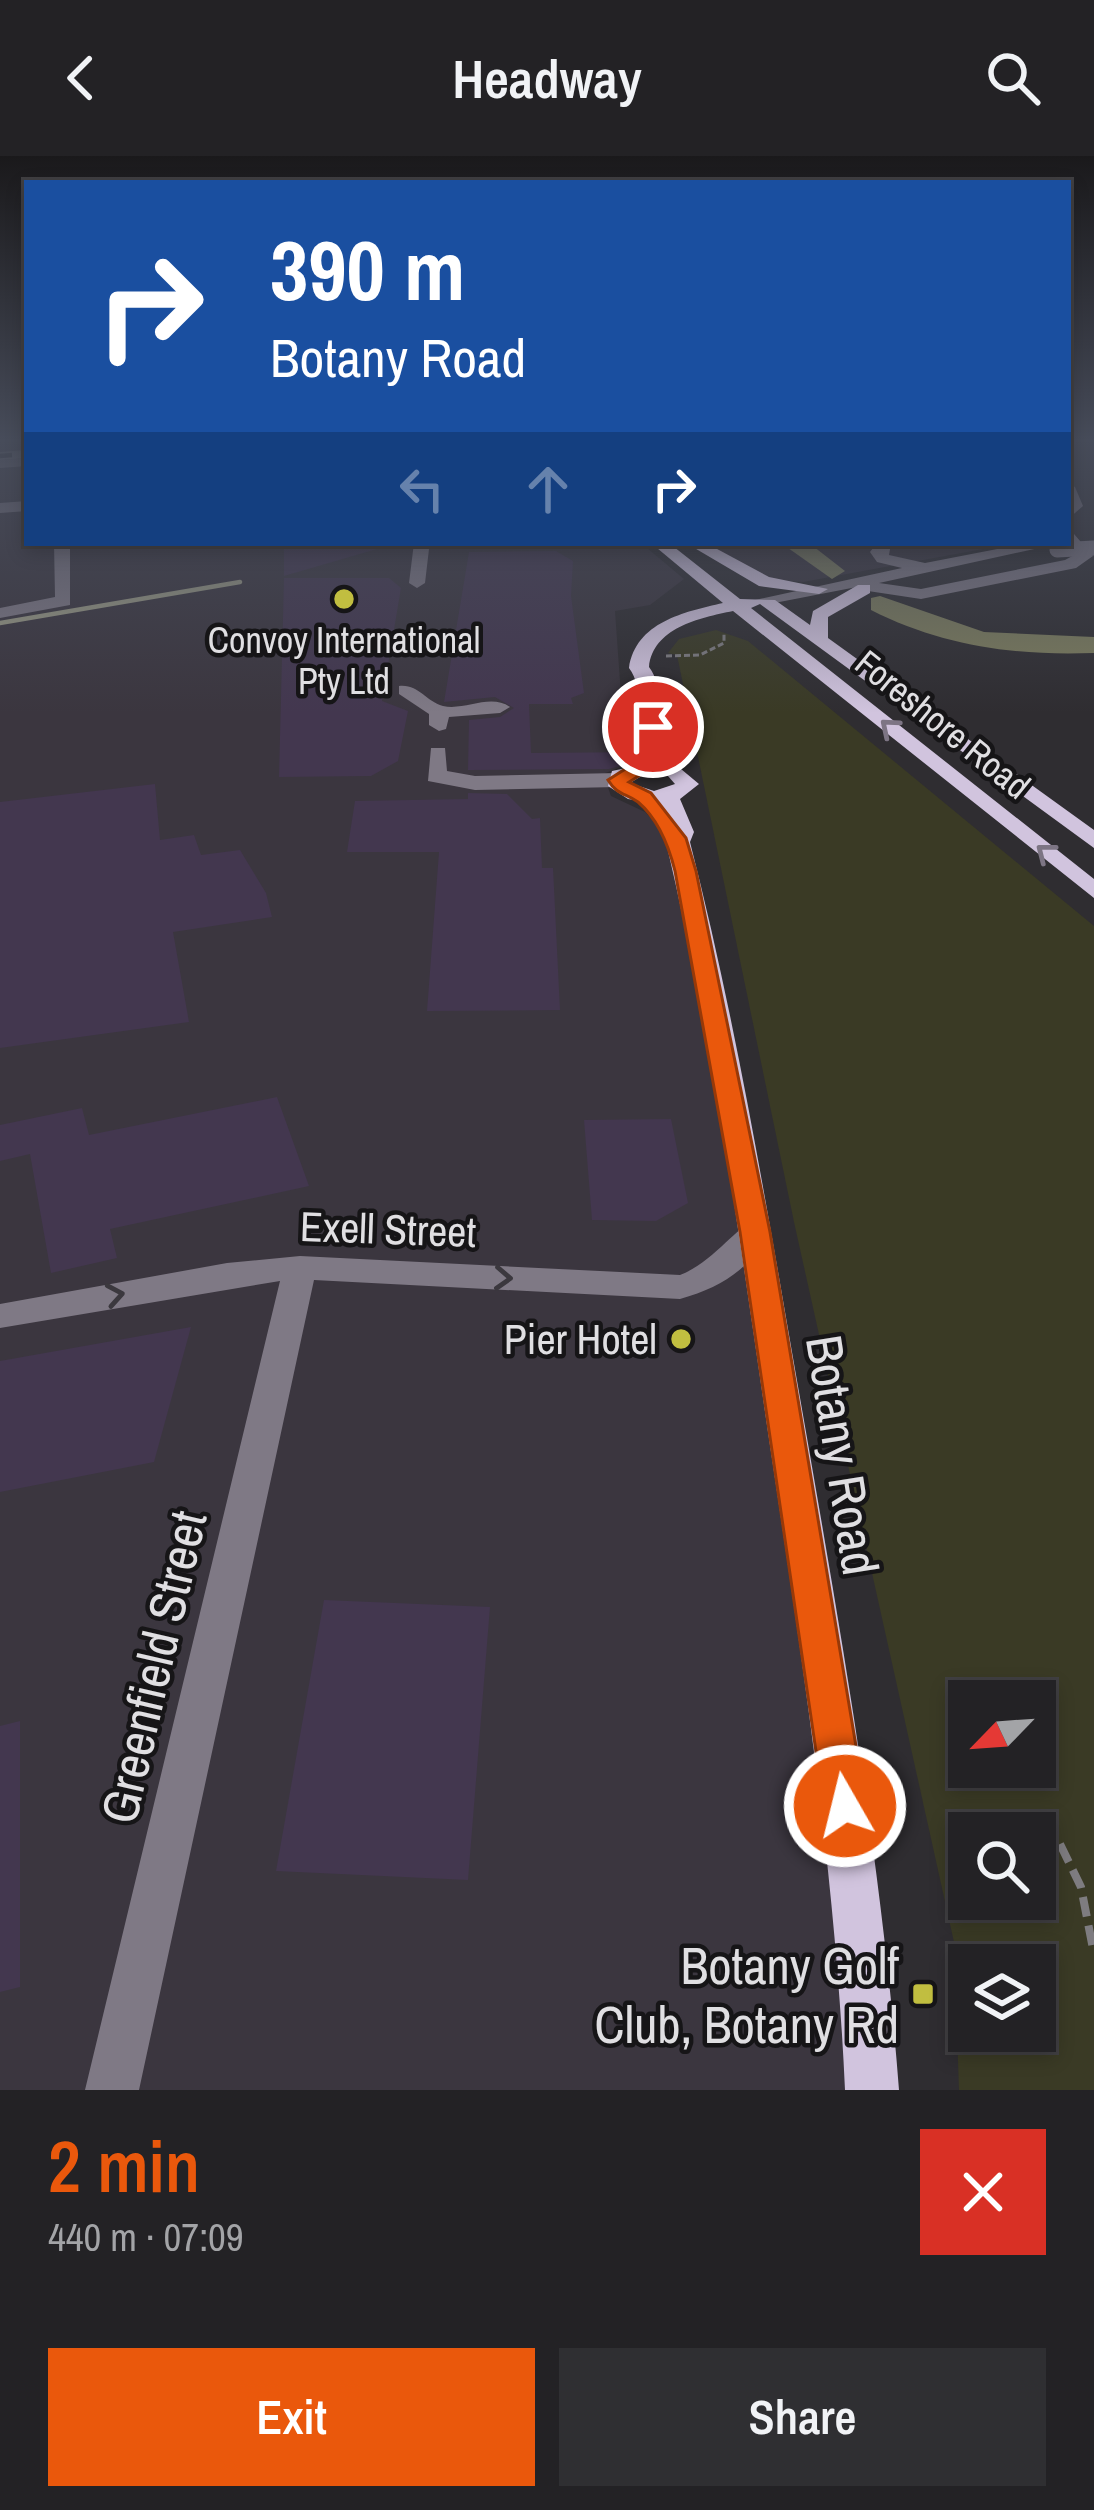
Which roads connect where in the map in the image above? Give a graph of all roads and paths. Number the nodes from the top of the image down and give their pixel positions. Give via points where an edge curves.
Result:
1 (62, 546) edge
2 (422, 546) edge
3 (663, 546) edge
4 (695, 546) edge
5 (698, 546) edge
6 (881, 546) edge
7 (885, 546) edge
8 (1039, 546) edge
9 (1041, 546) edge
10 (1066, 546) edge
11 (932, 567) junction
12 (700, 575) junction
13 (417, 583) dead end
14 (867, 585) junction
15 (819, 589) junction
16 (756, 606) junction
17 (0, 613) edge
18 (724, 632) dead end
19 (819, 640) junction
20 (659, 648) junction
21 (817, 668) junction
22 (406, 690) dead end
23 (500, 706) dead end
24 (437, 752) dead end
25 (654, 767) junction
26 (618, 780) junction
27 (656, 797) junction
28 (1094, 841) edge
29 (1094, 890) edge
30 (755, 1232) junction
31 (300, 1268) junction
32 (0, 1316) edge
33 (1060, 1844) dead end
34 (1094, 1954) edge
35 (112, 2090) edge
36 (872, 2090) edge

1 - 17 street via 64,601
2 - 13 street
3 - 12 main road
4 - 16 main road
5 - 15 main road via 765,582
6 - 14 street via 859,553
7 - 11 street via 883,559
8 - 11 street
9 - 14 street
10 - 14 street via 1085,556 921,594
11 - 14 street
12 - 16 main road
12 - 20 main road via 695,602
14 - 15 street
14 - 16 street
14 - 19 main road via 818,615
15 - 16 street
16 - 19 main road, Foreshore Road
16 - 20 main road via 686,629
16 - 21 main road, Foreshore Road
18 - 20 path via 712,652
19 - 28 main road, Foreshore Road
20 - 21 main road via 691,632 727,628
20 - 25 main road via 647,678
29 -> 21 main road, Foreshore Road
22 - 23 street via 440,718
24 - 26 street via 436,776 475,783
25 - 26 main road
25 - 27 main road via 682,774 688,784
26 - 27 main road via 624,790
27 - 30 main road, Botany Road via 678,842
31 -> 30 street, Exell Street via 680,1287 714,1277
30 - 36 main road, Botany Road via 865,1944
32 -> 31 street, Exell Street
31 - 35 street, Greenfield Street
33 - 34 path via 1081,1887

